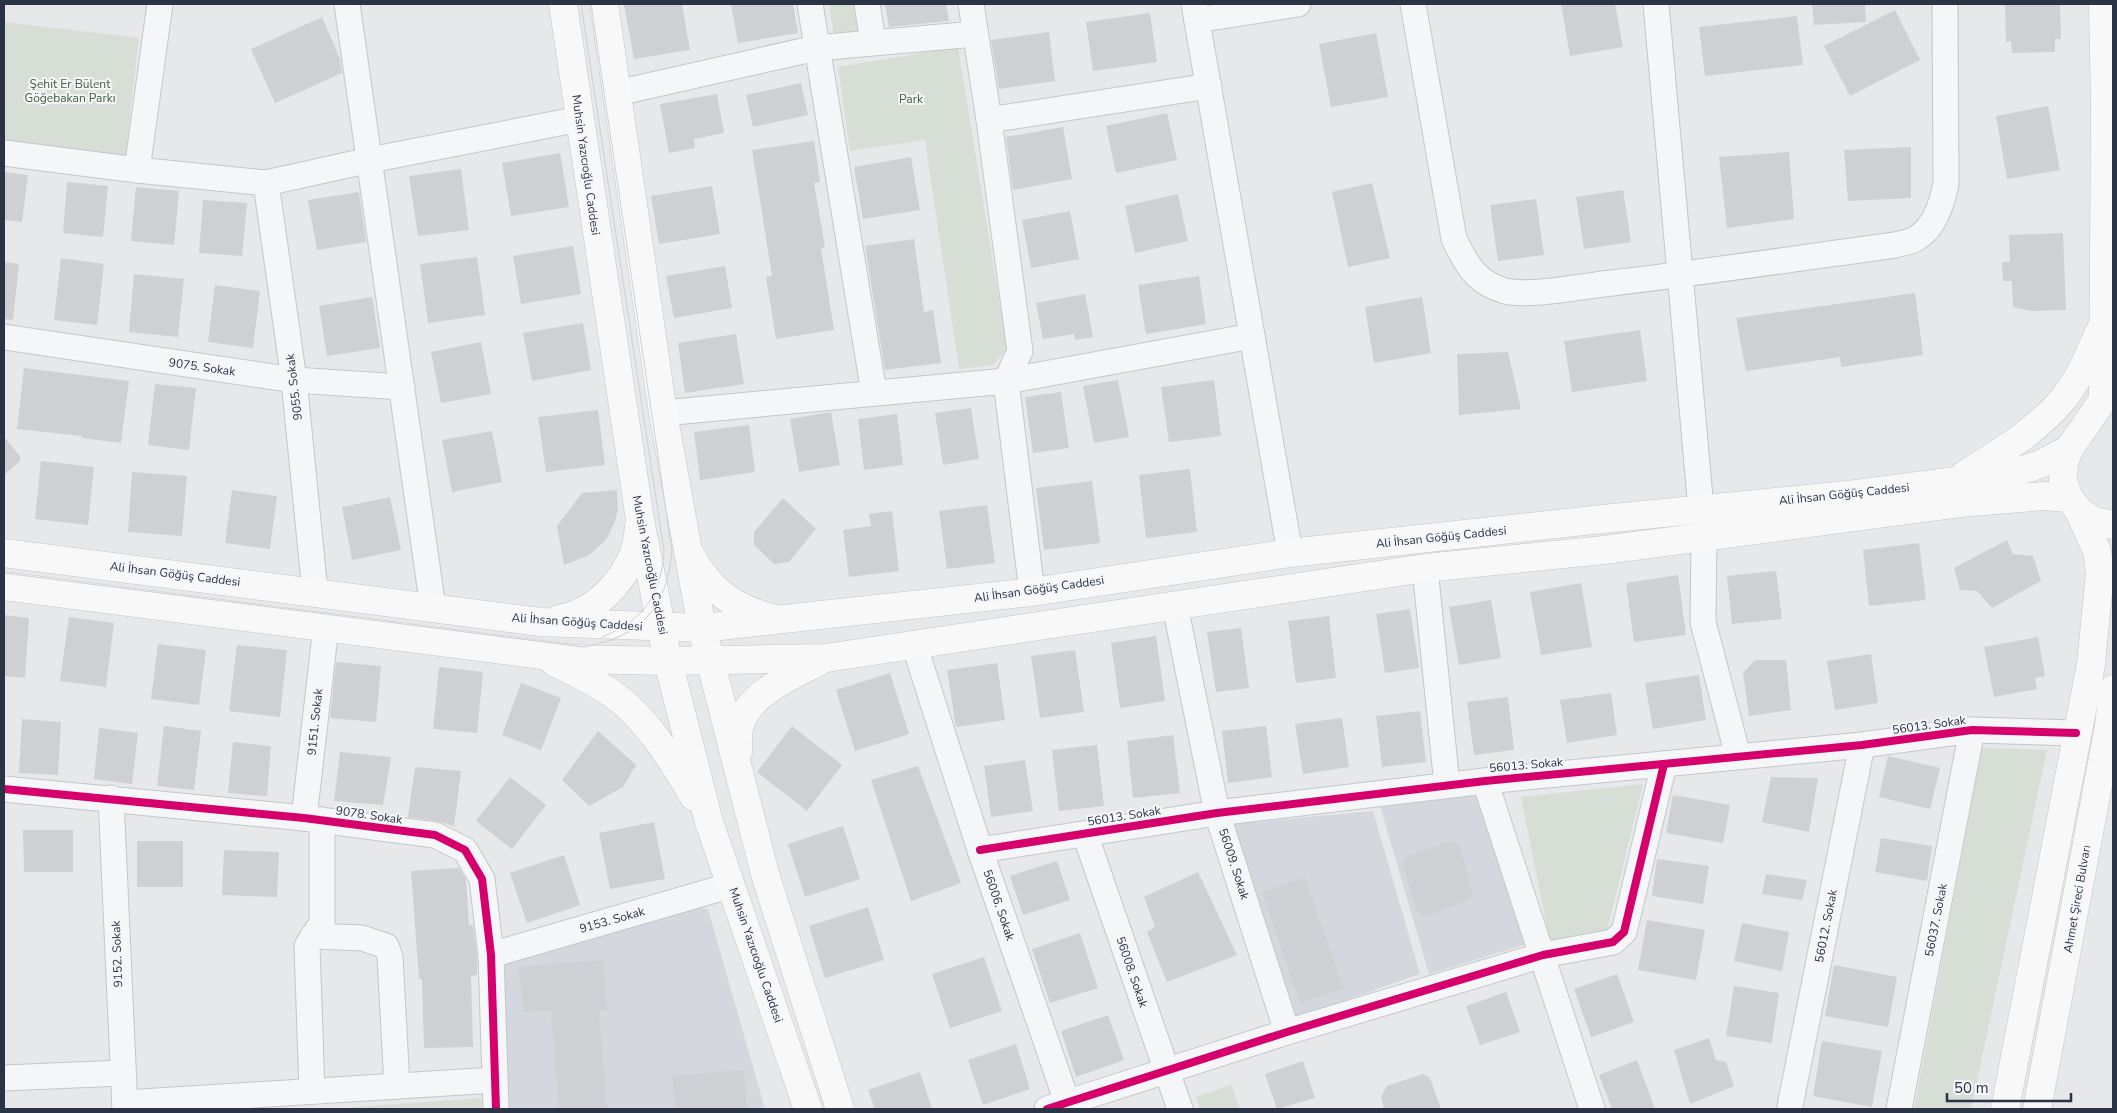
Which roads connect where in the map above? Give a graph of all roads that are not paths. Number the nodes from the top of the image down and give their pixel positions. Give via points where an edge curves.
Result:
1 (160, 4) edge
2 (347, 4) edge
3 (563, 4) edge
4 (604, 4) edge
5 (810, 4) edge
6 (867, 4) edge
7 (971, 4) edge
8 (1298, 4) edge
9 (1412, 4) edge
10 (1656, 4) edge
11 (1945, 4) edge
12 (2103, 4) edge
13 (1195, 12) edge
14 (976, 34) junction
15 (873, 42) junction
16 (816, 48) junction
17 (1209, 86) junction
18 (617, 93) junction
19 (580, 119) junction
20 (989, 120) junction
21 (4, 153) edge
22 (370, 160) junction
23 (137, 170) junction
24 (266, 183) junction
25 (1681, 275) junction
26 (2104, 322) junction
27 (1252, 336) junction
28 (4, 337) edge
29 (294, 380) junction
30 (1006, 380) junction
31 (402, 387) junction
32 (874, 393) junction
33 (663, 413) junction
34 (2113, 423) edge
35 (2075, 442) junction
36 (1954, 481) junction
37 (2074, 504) junction
38 (1702, 509) junction
39 (640, 520) junction
40 (2113, 525) edge
41 (1704, 537) junction
42 (686, 544) junction
43 (4, 553) edge
44 (1290, 553) junction
45 (1426, 568) junction
46 (4, 586) edge
47 (315, 592) junction
48 (1032, 592) junction
49 (1175, 606) junction
50 (433, 608) junction
51 (781, 620) junction
52 (540, 622) junction
53 (326, 626) junction
54 (662, 628) junction
55 (702, 628) junction
56 (914, 644) junction
57 (539, 655) junction
58 (826, 658) junction
59 (668, 661) junction
60 (711, 661) junction
61 (2113, 689) edge
62 (1972, 730) junction
63 (2076, 733) junction
64 (1862, 745) junction
65 (1738, 756) junction
66 (737, 763) junction
67 (1664, 764) junction
68 (1485, 780) junction
69 (1447, 785) junction
70 (4, 789) edge
71 (111, 798) junction
72 (1217, 813) junction
73 (313, 819) junction
74 (709, 822) junction
75 (1085, 834) junction
76 (980, 850) junction
77 (732, 885) junction
78 (313, 936) junction
79 (491, 954) junction
80 (1543, 955) junction
81 (1287, 1032) junction
82 (1165, 1071) junction
83 (122, 1073) junction
84 (4, 1078) edge
85 (495, 1080) junction
86 (397, 1086) junction
87 (312, 1091) junction
88 (234, 1103) edge
89 (125, 1106) edge
90 (1060, 1107) edge
91 (1792, 1108) edge
92 (496, 1109) edge
93 (808, 1109) edge
94 (840, 1109) edge
95 (1180, 1109) edge
96 (1592, 1109) edge
97 (1900, 1109) edge
98 (2005, 1109) edge
99 (2037, 1109) edge

1 - 23 street
2 - 22 street
3 - 19 main road, Muhsin Yazıcıoğlu Caddesi
4 - 18 main road
5 - 16 street
6 - 15 street
7 - 14 street
8 - 13 street
9 - 25 street via 1454,239 1466,266 1483,281 1506,291 1531,292
10 - 25 street
11 - 25 street via 1946,184 1941,206 1918,238 1895,245
12 - 26 main road
13 - 17 street
14 - 15 street
14 - 20 street
15 - 16 street
16 - 18 street
16 - 32 street
17 - 20 street
17 - 27 street
18 - 33 main road
19 - 22 street
19 - 39 main road, Muhsin Yazıcıoğlu Caddesi
20 - 30 street via 1020,351
21 - 23 street
22 - 24 street
22 - 31 street
23 - 24 street
24 - 29 street, 9055. Sokak
25 - 38 street
26 - 35 main road via 2103,400
26 - 36 main road via 2065,397 2047,417
27 - 30 street
27 - 44 street
28 - 29 street, 9075. Sokak
29 - 31 street, 9075. Sokak
29 - 47 street, 9055. Sokak
30 - 32 street
30 - 48 street
31 - 50 street
32 - 33 street
33 - 42 main road
34 - 35 main road, Ali İhsan Göğüş Caddesi via 2094,426
35 - 36 main road, Ali İhsan Göğüş Caddesi via 2041,464
35 - 37 main road via 2064,464 2063,481
36 - 38 main road, Ali İhsan Göğüş Caddesi
37 - 40 main road via 2093,521
37 - 41 main road, Ali İhsan Göğüş Caddesi via 2044,496 1960,503
37 - 63 main road via 2097,551 2100,572 2091,664
38 - 44 main road, Ali İhsan Göğüş Caddesi
39 - 52 main road via 635,551 621,580 599,602 571,616
39 - 54 main road, Muhsin Yazıcıoğlu Caddesi
41 - 45 main road, Ali İhsan Göğüş Caddesi
41 - 65 street via 1703,622
42 - 51 main road via 700,573 722,596 750,612
42 - 55 main road
43 - 47 main road, Ali İhsan Göğüş Caddesi
44 - 48 main road, Ali İhsan Göğüş Caddesi
45 - 49 main road, Ali İhsan Göğüş Caddesi
45 - 69 street
46 - 53 main road, Ali İhsan Göğüş Caddesi
47 - 50 main road, Ali İhsan Göğüş Caddesi
48 - 51 main road, Ali İhsan Göğüş Caddesi
49 - 56 main road, Ali İhsan Göğüş Caddesi
49 - 72 street, 56009. Sokak
50 - 52 main road, Ali İhsan Göğüş Caddesi
51 - 55 main road, Ali İhsan Göğüş Caddesi
52 - 54 main road, Ali İhsan Göğüş Caddesi
53 - 57 main road, Ali İhsan Göğüş Caddesi
53 - 73 street, 9151. Sokak
54 - 55 main road, Ali İhsan Göğüş Caddesi
54 - 59 main road, Muhsin Yazıcıoğlu Caddesi
55 - 60 main road
56 - 58 main road, Ali İhsan Göğüş Caddesi
56 - 76 street, 56006. Sokak
57 - 59 main road, Ali İhsan Göğüş Caddesi
57 - 74 main road via 612,694 645,725 677,768
58 - 60 main road, Ali İhsan Göğüş Caddesi
58 - 66 main road via 754,700 740,724
59 - 60 main road, Ali İhsan Göğüş Caddesi
59 - 74 main road, Muhsin Yazıcıoğlu Caddesi
60 - 66 main road
61 - 99 main road, Ahmet Şireci Bulvarı via 2110,726
62 - 63 street, 56013. Sokak
62 - 64 street, 56013. Sokak
62 - 97 street, 56037. Sokak
63 - 98 main road
64 - 65 street, 56013. Sokak
64 - 91 street, 56012. Sokak
65 - 67 street, 56013. Sokak
66 - 94 main road via 765,874
67 - 68 street, 56013. Sokak
67 - 80 street via 1624,932 1613,942
68 - 69 street, 56013. Sokak
68 - 80 street
69 - 72 street, 56013. Sokak
70 - 71 street, 9078. Sokak
71 - 73 street, 9078. Sokak
71 - 83 street, 9152. Sokak
72 - 75 street, 56013. Sokak
72 - 81 street, 56009. Sokak
73 - 78 street, 9151. Sokak via 322,923
73 - 79 street, 9078. Sokak via 435,836 465,850 482,879
74 - 77 main road, Muhsin Yazıcıoğlu Caddesi
75 - 76 street, 56013. Sokak
75 - 82 street, 56008. Sokak
76 - 90 street, 56006. Sokak
77 - 79 street, 9153. Sokak
77 - 93 main road, Muhsin Yazıcıoğlu Caddesi
78 - 86 street via 362,938 386,946 390,957
78 - 87 street, 9151. Sokak via 307,946
79 - 85 street, 9078. Sokak
80 - 81 street
80 - 96 street
81 - 82 street
82 - 90 street
82 - 95 street, 56008. Sokak
83 - 84 street
83 - 89 street, 9152. Sokak
85 - 86 street
85 - 92 street, 9078. Sokak
86 - 87 street
87 - 88 street
88 - 89 street

